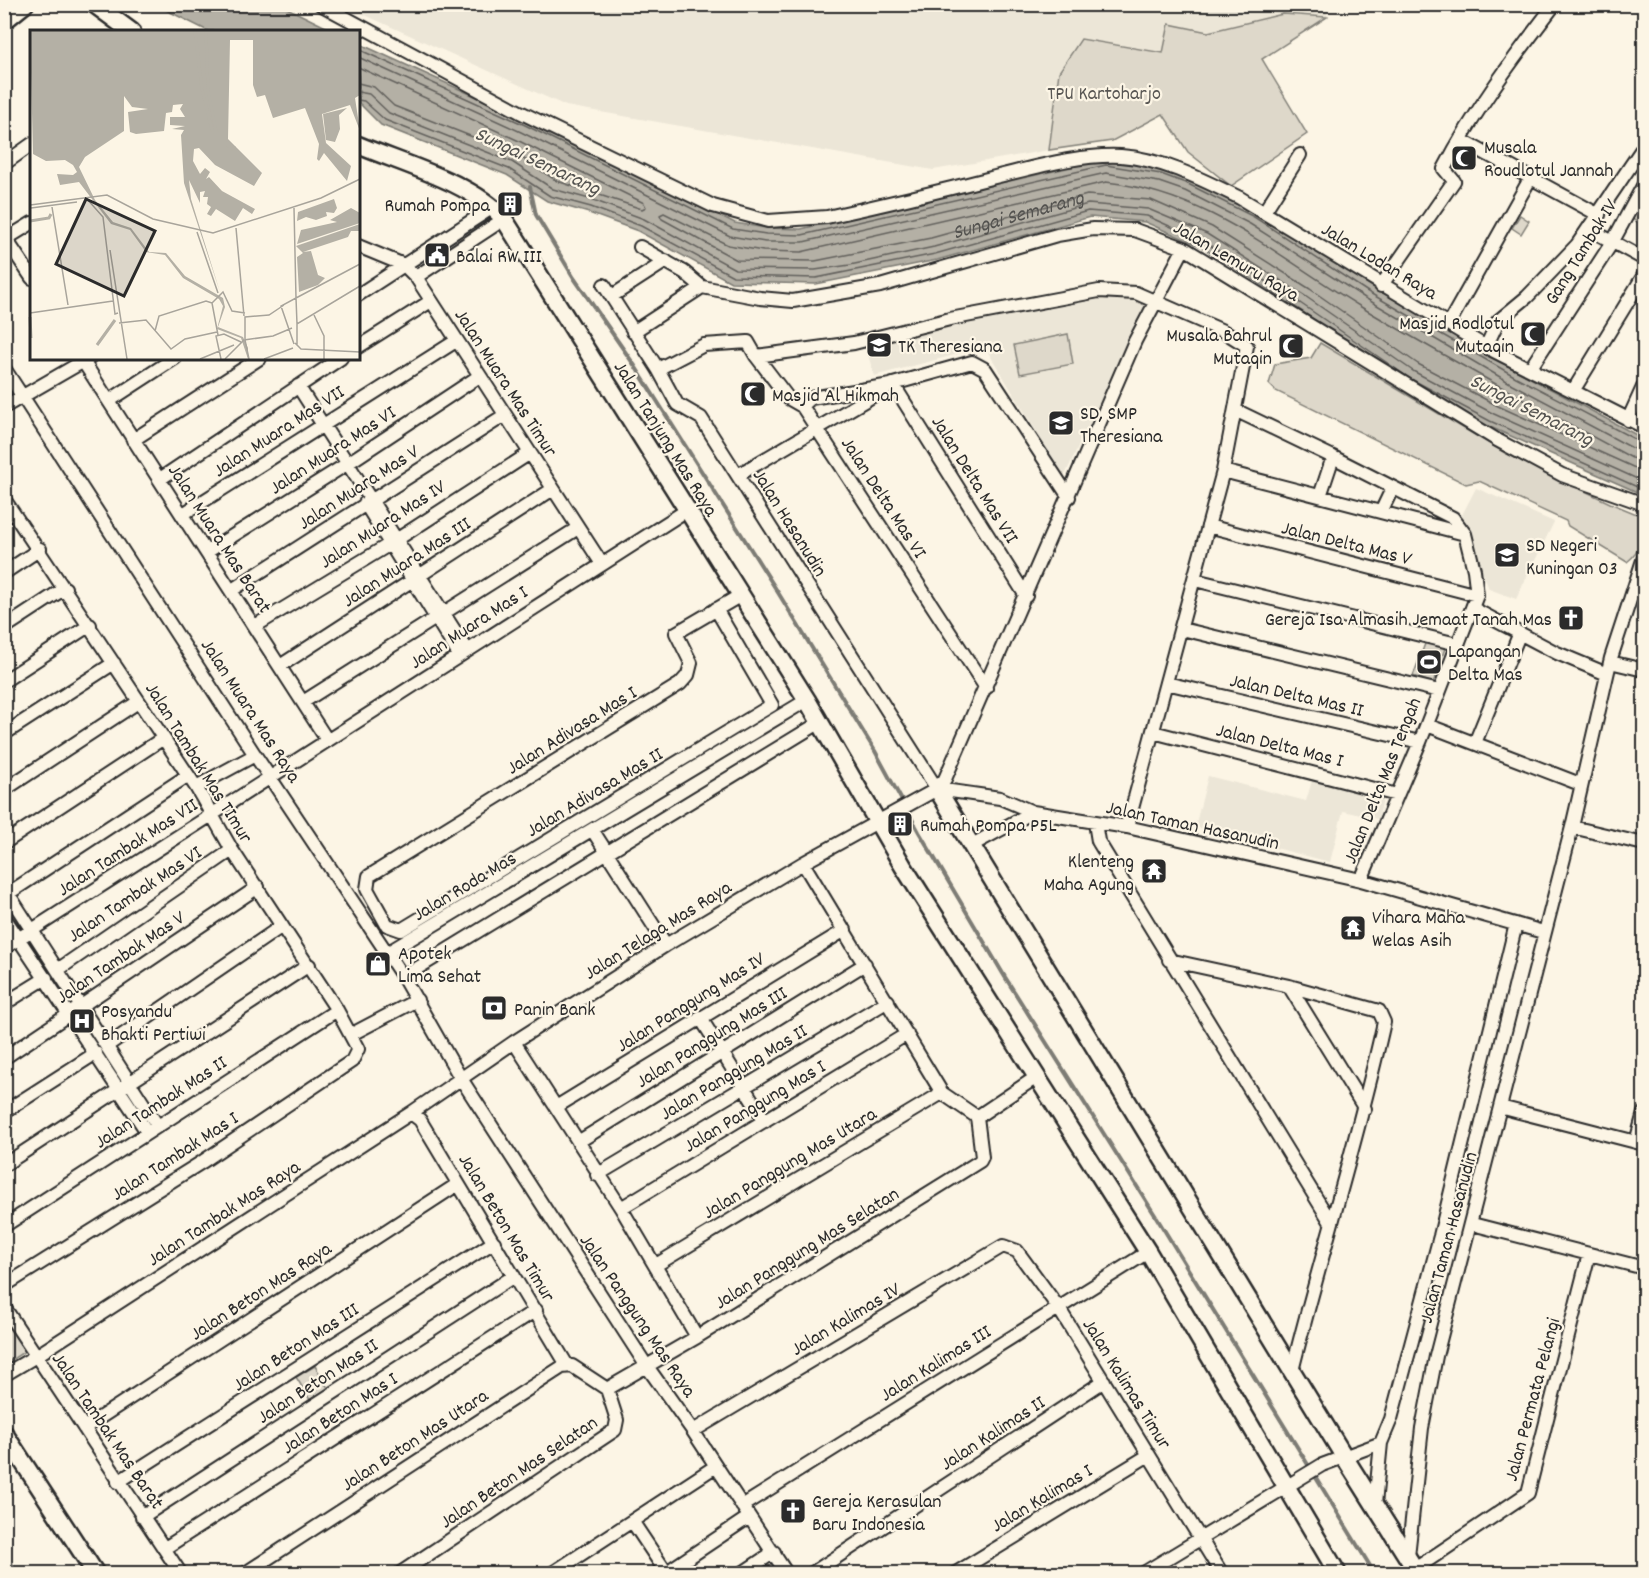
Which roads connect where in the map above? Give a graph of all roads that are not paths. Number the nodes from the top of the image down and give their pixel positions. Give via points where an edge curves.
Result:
1 (25, 4) edge
2 (94, 4) edge
3 (320, 4) edge
4 (1556, 4) edge
5 (4, 21) edge
6 (129, 30) edge
7 (1461, 140) junction
8 (30, 145) edge
9 (360, 146) edge
10 (1644, 146) edge
11 (1300, 155) dead end
12 (4, 164) edge
13 (1530, 179) junction
14 (1644, 184) edge
15 (499, 213) junction
16 (1264, 213) junction
17 (1599, 214) junction
18 (30, 224) edge
19 (1589, 229) junction
20 (5, 237) edge
21 (1613, 241) junction
22 (360, 247) edge
23 (640, 247) dead end
24 (1184, 248) junction
25 (1644, 259) edge
26 (666, 261) junction
27 (404, 265) junction
28 (30, 275) edge
29 (1644, 275) edge
30 (416, 277) junction
31 (604, 285) dead end
32 (702, 286) junction
33 (1381, 286) junction
34 (360, 294) edge
35 (612, 296) junction
36 (1156, 300) junction
37 (431, 301) junction
38 (1449, 323) junction
39 (633, 332) junction
40 (456, 341) junction
41 (360, 346) edge
42 (1486, 347) junction
43 (756, 356) junction
44 (85, 360) edge
45 (173, 360) edge
46 (257, 360) edge
47 (338, 360) edge
48 (4, 368) edge
49 (658, 369) junction
50 (1530, 369) junction
51 (478, 377) junction
52 (892, 385) junction
53 (1644, 385) edge
54 (295, 388) junction
55 (1573, 391) junction
56 (24, 396) junction
57 (109, 402) junction
58 (802, 406) junction
59 (4, 407) edge
60 (1235, 410) junction
61 (505, 415) junction
62 (1628, 420) junction
63 (319, 425) junction
64 (817, 427) junction
65 (1644, 427) edge
66 (133, 440) junction
67 (531, 453) junction
68 (1333, 457) junction
69 (345, 465) junction
70 (1223, 471) junction
71 (738, 475) junction
72 (159, 479) junction
73 (553, 489) junction
74 (1392, 489) junction
75 (1320, 496) junction
76 (1069, 497) junction
77 (4, 499) edge
78 (369, 502) junction
79 (1644, 504) edge
80 (687, 510) junction
81 (1381, 512) junction
82 (16, 514) junction
83 (183, 514) junction
84 (4, 522) edge
85 (1208, 526) junction
86 (578, 528) junction
87 (1465, 534) junction
88 (394, 541) junction
89 (40, 549) junction
90 (207, 552) junction
91 (1644, 557) edge
92 (602, 564) junction
93 (4, 573) edge
94 (415, 577) junction
95 (1195, 580) junction
96 (65, 588) junction
97 (232, 590) junction
98 (741, 595) junction
99 (1477, 595) junction
100 (1026, 596) junction
101 (1472, 608) junction
102 (716, 609) junction
103 (440, 615) junction
104 (90, 626) junction
105 (255, 626) junction
106 (4, 628) edge
107 (1182, 629) junction
108 (1519, 634) junction
109 (1457, 644) junction
110 (463, 652) junction
111 (114, 663) junction
112 (280, 666) junction
113 (1609, 668) junction
114 (1644, 670) edge
115 (4, 681) edge
116 (1166, 683) junction
117 (986, 688) junction
118 (1439, 691) junction
119 (807, 700) junction
120 (138, 702) junction
121 (303, 702) junction
122 (819, 723) junction
123 (1427, 725) junction
124 (1153, 732) junction
125 (4, 734) edge
126 (162, 739) junction
127 (327, 740) junction
128 (1420, 742) junction
129 (1475, 743) junction
130 (255, 755) junction
131 (188, 776) junction
132 (270, 777) junction
133 (1580, 784) junction
134 (196, 786) junction
135 (938, 787) junction
136 (4, 790) edge
137 (1397, 795) junction
138 (1033, 812) junction
139 (211, 815) junction
140 (881, 819) junction
141 (1095, 823) junction
142 (1127, 827) junction
143 (1572, 828) junction
144 (593, 831) junction
145 (4, 843) edge
146 (1644, 844) edge
147 (972, 845) junction
148 (232, 850) junction
149 (607, 852) junction
150 (803, 863) junction
151 (369, 876) joint
152 (1361, 880) junction
153 (258, 887) junction
154 (7, 890) edge
155 (4, 917) edge
156 (1516, 924) junction
157 (282, 926) junction
158 (33, 929) junction
159 (845, 930) junction
160 (1544, 932) junction
161 (19, 938) junction
162 (666, 945) junction
163 (4, 948) edge
164 (387, 954) junction
165 (1168, 960) junction
166 (865, 964) junction
167 (309, 965) junction
168 (59, 969) junction
169 (403, 977) junction
170 (46, 978) junction
171 (1289, 986) junction
172 (417, 1000) junction
173 (888, 1001) junction
174 (4, 1004) edge
175 (81, 1005) junction
176 (337, 1010) junction
177 (69, 1013) junction
178 (700, 1017) junction
179 (352, 1034) junction
180 (908, 1034) junction
181 (514, 1042) junction
182 (108, 1045) junction
183 (358, 1049) joint
184 (96, 1053) junction
185 (723, 1053) junction
186 (4, 1058) edge
187 (1038, 1076) junction
188 (460, 1077) junction
189 (132, 1082) junction
190 (744, 1087) junction
191 (121, 1090) junction
192 (942, 1093) junction
193 (556, 1107) junction
194 (1500, 1107) junction
195 (1365, 1109) junction
196 (4, 1113) edge
197 (411, 1113) junction
198 (1644, 1113) edge
199 (977, 1117) junction
200 (765, 1121) junction
201 (152, 1129) junction
202 (578, 1142) junction
203 (1640, 1143) edge
204 (4, 1165) edge
205 (597, 1175) junction
206 (458, 1184) junction
207 (621, 1208) junction
208 (1330, 1221) junction
209 (1472, 1224) junction
210 (4, 1226) edge
211 (494, 1242) junction
212 (1017, 1251) joint
213 (1148, 1252) junction
214 (1589, 1254) junction
215 (656, 1264) junction
216 (1644, 1268) edge
217 (514, 1276) junction
218 (4, 1286) edge
219 (4, 1307) edge
220 (1058, 1307) junction
221 (536, 1310) junction
222 (697, 1337) junction
223 (36, 1356) junction
224 (567, 1365) junction
225 (646, 1365) junction
226 (1292, 1371) junction
227 (4, 1375) edge
228 (1104, 1381) junction
229 (607, 1389) junction
230 (84, 1428) junction
231 (693, 1431) junction
232 (4, 1433) edge
233 (1381, 1443) junction
234 (1149, 1455) junction
235 (1345, 1458) junction
236 (716, 1466) junction
237 (118, 1482) junction
238 (1292, 1483) junction
239 (1375, 1504) junction
240 (742, 1506) junction
241 (142, 1516) junction
242 (750, 1517) junction
243 (632, 1521) junction
244 (1200, 1538) junction
245 (165, 1548) junction
246 (774, 1552) junction
247 (4, 1565) edge
248 (1414, 1566) edge
249 (665, 1573) edge
250 (10, 1574) edge
251 (96, 1574) edge
252 (181, 1574) edge
253 (244, 1574) edge
254 (399, 1574) edge
255 (551, 1574) edge
256 (741, 1574) edge
257 (787, 1574) edge
258 (811, 1574) edge
259 (954, 1574) edge
260 (1142, 1574) edge
261 (1222, 1574) edge
262 (1338, 1574) edge

1 - 5 street
2 - 6 street
3 - 16 street, Jalan Lodan Raya via 461,82 681,192 758,220 790,222 827,217 1050,164 1122,156 1188,174
4 - 7 street
7 - 13 street
7 - 33 street via 1443,169 1454,181
8 - 12 street
9 - 15 street, Jalan Tanjung Mas Raya via 470,191
10 - 17 street, Gang Tambak IV
11 - 16 street
13 - 17 street
13 - 38 street
14 - 21 street, Gang Tambak IV
15 - 27 street
15 - 30 street
15 - 80 street, Jalan Tanjung Mas Raya
16 - 33 street, Jalan Lodan Raya
17 - 19 street, Gang Tambak IV
18 - 20 street
19 - 21 street
19 - 42 street, Gang Tambak IV via 1527,297 1498,321
20 - 28 street
21 - 25 street
21 - 50 street, Gang Tambak IV
22 - 27 street, Jalan Muara Mas Timur
23 - 26 street, Jalan Lemuru Raya
24 - 32 street, Jalan Lemuru Raya via 1135,230 1106,228 1057,235 913,278 843,294 793,301
24 - 36 street
24 - 79 street, Jalan Lemuru Raya via 1497,440 1562,475
26 - 32 street, Jalan Lemuru Raya
26 - 35 street
27 - 30 street, Jalan Muara Mas Timur
27 - 34 street
29 - 55 street
30 - 37 street, Jalan Muara Mas Timur
31 - 35 street, Jalan Hasanudin
32 - 39 street
33 - 38 street, Jalan Lodan Raya
35 - 39 street, Jalan Hasanudin
36 - 43 street via 1128,291 1099,291 854,343
36 - 60 street via 1247,346
36 - 76 street
37 - 40 street, Jalan Muara Mas Timur
37 - 41 street
38 - 42 street, Jalan Lodan Raya
39 - 49 street, Jalan Hasanudin
40 - 51 street, Jalan Muara Mas Timur
40 - 63 street, Jalan Muara Mas VII
42 - 50 street, Jalan Lodan Raya
43 - 49 street via 748,342 704,345
43 - 58 street, Jalan Delta Mas VI via 788,398
44 - 56 street
44 - 57 street, Jalan Muara Mas Barat
45 - 57 street
46 - 66 street
47 - 54 street
48 - 56 street, Jalan Muara Mas Raya
49 - 71 street, Jalan Hasanudin via 677,404 701,418
50 - 55 street, Jalan Lodan Raya
51 - 61 street, Jalan Muara Mas Timur
51 - 69 street, Jalan Muara Mas VI
52 - 58 street via 811,398
52 - 64 street
52 - 76 street via 968,362 978,364
52 - 100 street, Jalan Delta Mas VII
53 - 62 street
54 - 63 street
54 - 72 street
55 - 62 street, Jalan Lodan Raya
56 - 59 street
56 - 130 street, Jalan Muara Mas Raya
57 - 66 street, Jalan Muara Mas Barat
58 - 64 street, Jalan Delta Mas VI
60 - 68 street
60 - 70 street
61 - 67 street, Jalan Muara Mas Timur
61 - 78 street, Jalan Muara Mas V
62 - 65 street, Jalan Lodan Raya
63 - 69 street
63 - 83 street, Jalan Muara Mas VII
64 - 71 street
64 - 117 street, Jalan Delta Mas VI
66 - 72 street, Jalan Muara Mas Barat
67 - 73 street, Jalan Muara Mas Timur
67 - 88 street, Jalan Muara Mas IV
68 - 74 street
68 - 75 street
69 - 78 street
69 - 90 street, Jalan Muara Mas VI
70 - 75 street
70 - 85 street
71 - 135 street, Jalan Hasanudin
72 - 83 street, Jalan Muara Mas Barat
73 - 86 street, Jalan Muara Mas Timur
73 - 94 street, Jalan Muara Mas III
74 - 81 street
74 - 87 street via 1453,518
75 - 81 street
76 - 100 street
77 - 82 street, Jalan Tambak Mas TImur
78 - 88 street
78 - 97 street, Jalan Muara Mas V
80 - 92 street, Jalan Muara Mas I
80 - 98 street, Jalan Tanjung Mas Raya
81 - 87 street
82 - 84 street
82 - 89 street, Jalan Tambak Mas TImur
83 - 90 street, Jalan Muara Mas Barat
85 - 95 street
85 - 99 street, Jalan Delta Mas V
86 - 92 street, Jalan Muara Mas Timur
86 - 103 street
87 - 99 street
88 - 94 street
88 - 105 street, Jalan Muara Mas IV
89 - 93 street
89 - 96 street, Jalan Tambak Mas TImur
90 - 97 street, Jalan Muara Mas Barat
91 - 113 street, Jalan Taman Hasanudin
92 - 110 street, Jalan Muara Mas I
94 - 103 street
94 - 112 street, Jalan Muara Mas III
95 - 107 street
95 - 109 street
96 - 104 street, Jalan Tambak Mas TImur
96 - 106 street
97 - 105 street, Jalan Muara Mas Barat
98 - 102 street, Jalan Adivasa Mas I
98 - 119 street, Jalan Tanjung Mas Raya
99 - 101 street, Jalan Delta Mas Tengah
100 - 117 street
101 - 108 street
101 - 109 street, Jalan Delta Mas Tengah
102 - 151 street, Jalan Adivasa Mas I via 676,633 691,663 680,684
102 - 151 street, Jalan Adivasa Mas II via 771,702 768,708 401,930 391,928 383,920 367,889
103 - 110 street
103 - 121 street
104 - 111 street, Jalan Tambak Mas TImur
104 - 115 street
105 - 112 street, Jalan Muara Mas Barat
107 - 116 street
107 - 118 street
108 - 113 street
108 - 129 street
109 - 118 street, Jalan Delta Mas Tengah
110 - 127 street, Jalan Muara Mas I
111 - 120 street, Jalan Tambak Mas TImur
111 - 125 street
112 - 121 street, Jalan Muara Mas Barat
113 - 114 street
113 - 133 street, Jalan Taman Hasanudin
116 - 124 street
116 - 128 street, Jalan Delta Mas II
117 - 135 street
118 - 123 street, Jalan Delta Mas Tengah
119 - 122 street, Jalan Tanjung Mas Raya
119 - 144 street, Jalan Roda Mas
120 - 126 street, Jalan Tambak Mas TImur
120 - 136 street
121 - 127 street, Jalan Muara Mas Barat
122 - 140 street, Jalan Tanjung Mas Raya
122 - 149 street
123 - 128 street, Jalan Delta Mas Tengah
123 - 129 street
124 - 137 street, Jalan Delta Mas I
124 - 142 street
126 - 131 street, Jalan Tambak Mas TImur
126 - 145 street
127 - 132 street, Jalan Muara Mas I
128 - 137 street, Jalan Delta Mas Tengah
129 - 133 street
130 - 132 street, Jalan Muara Mas Raya
130 - 134 street
131 - 134 street, Jalan Tambak Mas TImur
131 - 154 street
132 - 139 street, Jalan Tambak Mas VII
132 - 164 street, Jalan Muara Mas Raya
133 - 143 street, Jalan Taman Hasanudin
134 - 139 street, Jalan Tambak Mas TImur
135 - 138 street, Jalan Taman Hasanudin via 1000,798
135 - 140 street, Jalan Telaga Mas Raya
135 - 147 street
137 - 152 street, Jalan Delta Mas Tengah
138 - 141 street, Jalan Taman Hasanudin
138 - 147 street
139 - 148 street, Jalan Tambak Mas TImur
139 - 158 street, Jalan Tambak Mas VII
140 - 150 street, Jalan Telaga Mas Raya
140 - 187 street, Jalan Tanjung Mas Raya via 903,866
141 - 142 street, Jalan Taman Hasanudin
141 - 165 street via 1098,841
142 - 152 street, Jalan Taman Hasanudin
143 - 146 street
143 - 160 street, Jalan Taman Hasanudin
144 - 149 street
144 - 164 street, Jalan Roda Mas
147 - 226 street
148 - 153 street, Jalan Tambak Mas TImur
148 - 168 street, Jalan Tambak Mas VI
149 - 162 street
149 - 169 street
150 - 159 street
150 - 162 street, Jalan Telaga Mas Raya
152 - 156 street, Jalan Taman Hasanudin
153 - 157 street, Jalan Tambak Mas TImur
153 - 175 street, Jalan Tambak Mas V
154 - 158 street
155 - 161 street
156 - 160 street, Jalan Taman Hasanudin
156 - 233 street, Jalan Taman Hasanudin via 1440,1236 1391,1419
157 - 167 street, Jalan Tambak Mas TImur
157 - 182 street
158 - 161 street, Jalan Tambak Mas VII
158 - 168 street
159 - 166 street
159 - 178 street, Jalan Panggung Mas IV
160 - 194 street, Jalan Taman Hasanudin
161 - 163 street, Jalan Tambak Mas VII
161 - 170 street
162 - 181 street, Jalan Telaga Mas Raya
164 - 169 street, Jalan Muara Mas Raya
165 - 171 street
165 - 208 street
166 - 173 street
166 - 185 street, Jalan Panggung Mas III
167 - 176 street, Jalan Tambak Mas TImur
167 - 189 street
168 - 175 street
169 - 172 street, Jalan Muara Mas Raya
170 - 174 street
170 - 177 street
171 - 195 street
171 - 195 street via 1382,1015 1384,1022
172 - 179 street
172 - 188 street, Jalan Muara Mas Raya
173 - 180 street
173 - 190 street, Jalan Panggung Mas II
175 - 177 street, Jalan Tambak Mas V
175 - 182 street
176 - 179 street, Jalan Tambak Mas TImur
176 - 201 street, Jalan Tambak Mas II
177 - 184 street
177 - 186 street, Jalan Tambak Mas V
178 - 185 street
178 - 193 street, Jalan Panggung Mas IV
179 - 183 street, Jalan Tambak Mas TImur
180 - 192 street
180 - 200 street, Jalan Panggung Mas I
181 - 188 street, Jalan Telaga Mas Raya
181 - 193 street
182 - 189 street
183 - 218 street, Jalan Tambak Mas I via 352,1061 230,1143
184 - 191 street
184 - 196 street
185 - 190 street
185 - 202 street, Jalan Panggung Mas III
187 - 199 street
187 - 213 street, Jalan Tanjung Mas Raya
188 - 197 street, Jalan Tambak Mas Raya
188 - 225 street, Jalan Panggung Mas Raya
189 - 191 street
189 - 201 street
190 - 200 street
190 - 205 street, Jalan Panggung Mas II
191 - 201 street
191 - 204 street
192 - 199 street
192 - 215 street, Jalan Panggung Mas Utara
193 - 202 street
194 - 203 street
194 - 209 street, Jalan Taman Hasanudin
195 - 208 street
197 - 206 street, Jalan Beton Mas Timur via 420,1120
197 - 223 street, Jalan Tambak Mas Raya
198 - 203 street
199 - 222 street, Jalan Panggung Mas Selatan via 982,1157 977,1164
200 - 207 street, Jalan Panggung Mas I
201 - 210 street, Jalan Tambak Mas II
202 - 205 street
205 - 207 street
206 - 211 street, Jalan Beton Mas Timur
206 - 230 street, Jalan Beton Mas Raya
207 - 215 street
208 - 226 street
209 - 214 street
209 - 248 street, Jalan Taman Hasanudin via 1436,1356 1422,1428
211 - 217 street, Jalan Beton Mas Timur
211 - 237 street, Jalan Beton Mas III
212 - 220 street, Jalan Kalimas Timur
212 - 231 street, Jalan Kalimas IV via 1003,1246
213 - 220 street, Jalan Kalimas III
213 - 238 street, Jalan Tanjung Mas Raya
214 - 216 street
214 - 248 street, Jalan Permata Pelangi via 1528,1493
215 - 222 street
217 - 221 street, Jalan Beton Mas Timur
217 - 241 street, Jalan Beton Mas II
219 - 223 street, Jalan Tambak Mas Barat
220 - 228 street, Jalan Kalimas Timur
220 - 240 street, Jalan Kalimas III
221 - 224 street, Jalan Beton Mas Timur
221 - 245 street, Jalan Beton Mas I
222 - 225 street, Jalan Panggung Mas Selatan
223 - 227 street, Jalan Tambak Mas Raya
223 - 230 street, Jalan Tambak Mas Barat
224 - 229 street
224 - 253 street, Jalan Beton Mas Utara
225 - 229 street, Jalan Beton Mas Selatan
225 - 231 street, Jalan Panggung Mas Raya
226 - 235 street
228 - 234 street, Jalan Kalimas Timur
228 - 258 street, Jalan Kalimas II
229 - 254 street, Jalan Beton Mas Selatan via 617,1420 615,1430
230 - 237 street, Jalan Tambak Mas Barat
231 - 236 street, Jalan Panggung Mas Raya
232 - 251 street
233 - 235 street
233 - 239 street, Jalan Taman Hasanudin
234 - 244 street, Jalan Kalimas Timur
234 - 259 street, Jalan Kalimas I
235 - 238 street via 1322,1465
235 - 239 street
236 - 240 street, Jalan Panggung Mas Raya
236 - 243 street
237 - 241 street, Jalan Tambak Mas Barat
238 - 244 street
238 - 262 street
239 - 248 street
240 - 242 street, Jalan Panggung Mas Raya
241 - 245 street, Jalan Tambak Mas Barat
242 - 246 street, Jalan Panggung Mas Raya
242 - 249 street
243 - 249 street
243 - 255 street
244 - 260 street
244 - 261 street, Jalan Kalimas Timur
245 - 252 street, Jalan Tambak Mas Barat
246 - 256 street
246 - 257 street, Jalan Panggung Mas Raya
247 - 250 street

